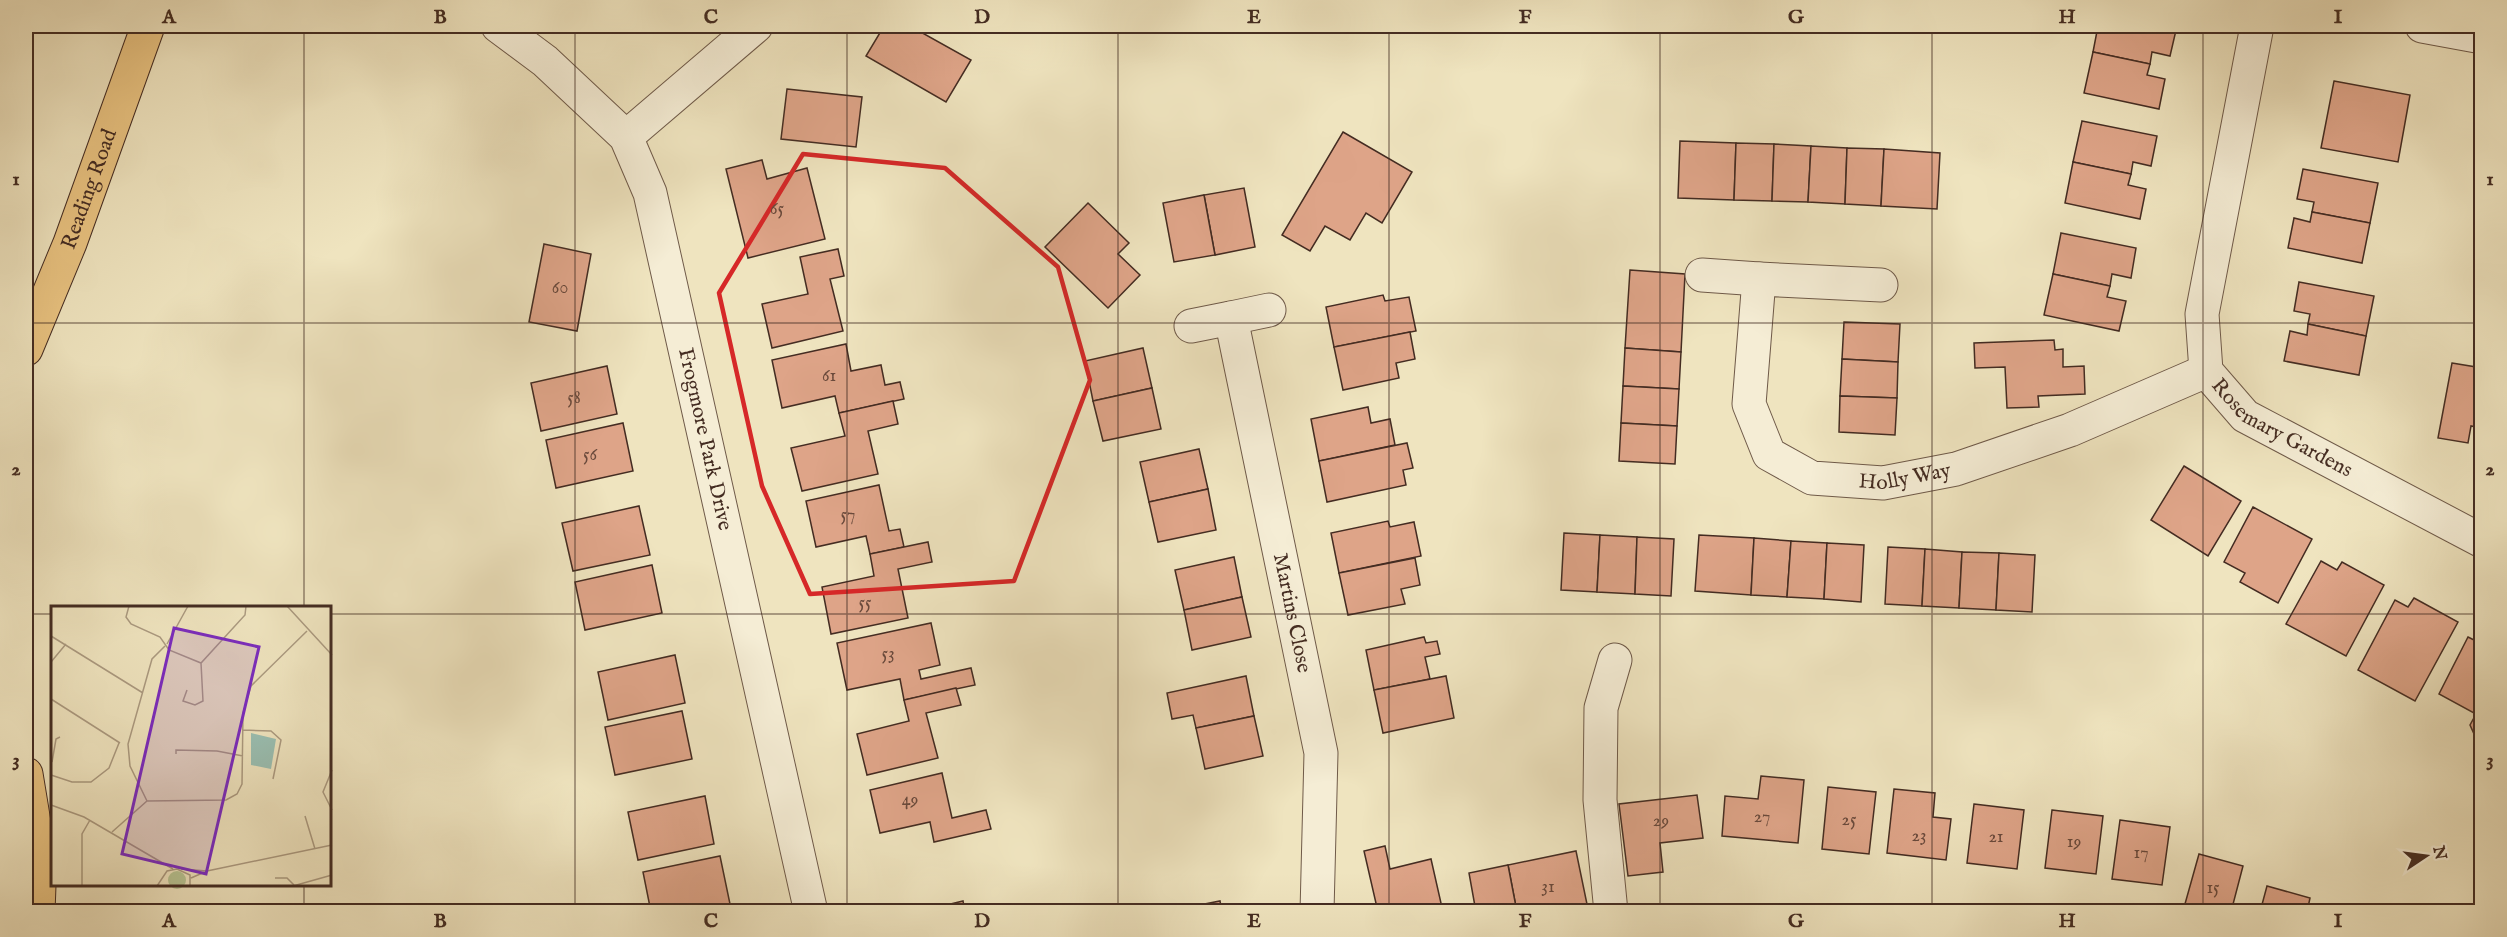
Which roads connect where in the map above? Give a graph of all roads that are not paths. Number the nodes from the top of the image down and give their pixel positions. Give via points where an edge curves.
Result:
1 (148, 26) edge
2 (498, 26) edge
3 (756, 26) edge
4 (2256, 26) edge
5 (2422, 26) edge
6 (2481, 37) edge
7 (626, 137) junction
8 (1702, 275) dead end
9 (1759, 279) junction
10 (1881, 285) dead end
11 (1269, 310) dead end
12 (1231, 318) junction
13 (1191, 326) dead end
14 (26, 350) edge
15 (2206, 371) junction
16 (2481, 541) edge
17 (1615, 660) dead end
18 (26, 774) edge
19 (38, 912) edge
20 (811, 912) edge
21 (1317, 912) edge
22 (1611, 912) edge

1 - 14 main road, Reading Road via 70,243
2 - 7 street, Frogmore Park Drive via 545,61
3 - 7 street
4 - 15 street, Rosemary Gardens via 2202,314
5 - 6 street
7 - 20 street, Frogmore Park Drive via 650,193
8 - 9 street
9 - 10 street
9 - 15 street, Holly Way via 1749,404 1769,454 1812,477 1883,483 1956,469 2070,430
11 - 12 street
12 - 13 street
12 - 21 street, Martins Close via 1321,753
15 - 16 street, Rosemary Gardens via 2245,416
17 - 22 street via 1601,708 1600,765
18 - 19 main road via 40,859

